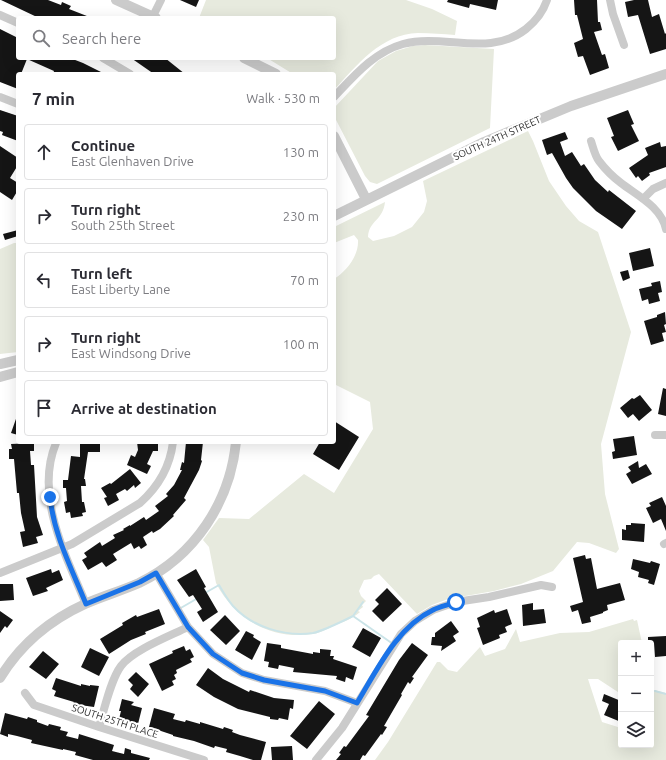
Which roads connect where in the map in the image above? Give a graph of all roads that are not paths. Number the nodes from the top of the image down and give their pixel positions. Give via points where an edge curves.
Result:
1 (116, 0) edge
2 (547, 0) edge
3 (610, 0) edge
4 (161, 1) edge
5 (0, 15) edge
6 (153, 16) edge
7 (155, 16) edge
8 (16, 22) edge
9 (624, 44) dead end
10 (106, 60) edge
11 (248, 60) edge
12 (127, 72) edge
13 (272, 72) edge
14 (666, 74) edge
15 (336, 96) edge
16 (0, 97) edge
17 (16, 103) edge
18 (336, 140) edge
19 (591, 140) dead end
20 (666, 183) edge
21 (366, 199) junction
22 (643, 199) junction
23 (336, 215) edge
24 (666, 229) edge
25 (16, 360) edge
26 (0, 364) edge
27 (16, 373) edge
28 (0, 377) edge
29 (655, 435) dead end
30 (666, 435) edge
31 (56, 444) edge
32 (173, 444) edge
33 (236, 444) edge
34 (63, 548) junction
35 (0, 573) edge
36 (156, 573) junction
37 (552, 587) dead end
38 (86, 604) junction
39 (188, 627) junction
40 (0, 678) edge
41 (25, 693) dead end
42 (357, 703) junction
43 (99, 727) junction
44 (204, 760) edge
45 (316, 760) edge

1 - 6 street
2 - 15 street via 532,24 512,38 494,43 470,44 413,42 386,50
3 - 9 street
4 - 7 street
5 - 8 street
10 - 12 street
11 - 13 street
14 - 21 street, SOUTH 24TH STREET via 524,124
16 - 17 street
18 - 21 street
19 - 22 street via 598,160 620,182
20 - 22 street via 653,189
21 - 23 street, SOUTH 24TH STREET
22 - 24 street via 657,212
25 - 26 street
27 - 28 street
29 - 30 street
31 - 34 street via 48,473 52,514
32 - 34 street via 165,472 149,495 128,511
33 - 36 street via 230,478 209,521 189,547
34 - 35 street
34 - 38 street
36 - 38 street via 134,585
36 - 39 street
37 - 42 street via 542,585 456,602 433,610 401,634
38 - 40 street via 70,611 38,632 22,648
39 - 42 street via 213,654 242,673 264,680 325,691
39 - 43 street via 136,653 122,665 115,676
41 - 43 street, SOUTH 25TH PLACE via 34,705
42 - 45 street via 342,728
43 - 44 street, SOUTH 25TH PLACE

